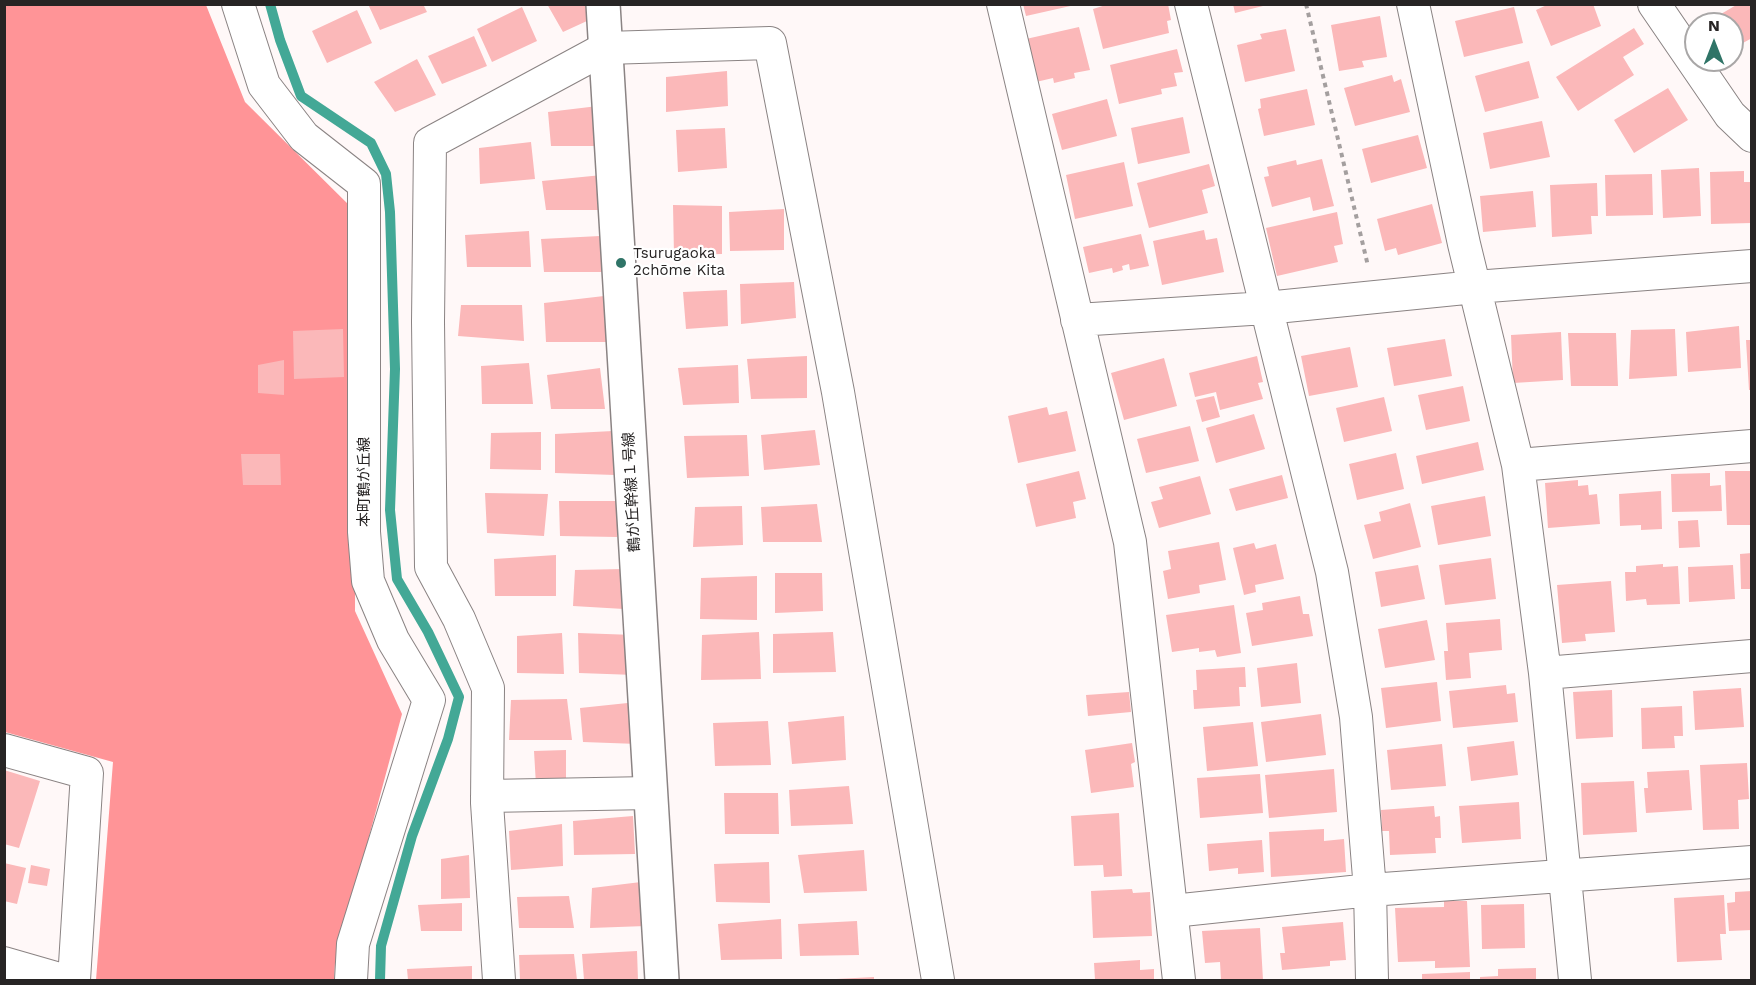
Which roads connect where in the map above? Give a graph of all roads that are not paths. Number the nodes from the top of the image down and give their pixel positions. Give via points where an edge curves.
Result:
1 (603, 4) edge
2 (1003, 4) edge
3 (1191, 4) edge
4 (1413, 4) edge
5 (1654, 4) edge
6 (240, 5) edge
7 (606, 48) junction
8 (1752, 136) edge
9 (1752, 266) edge
10 (1474, 287) junction
11 (1266, 308) junction
12 (1077, 320) junction
13 (1752, 446) edge
14 (1518, 465) junction
15 (1752, 656) edge
16 (1545, 673) junction
17 (4, 750) edge
18 (651, 793) junction
19 (487, 796) junction
20 (1752, 862) edge
21 (1565, 876) junction
22 (1370, 890) junction
23 (1173, 911) junction
24 (4, 963) edge
25 (63, 981) edge
26 (74, 981) edge
27 (351, 981) edge
28 (498, 981) edge
29 (662, 981) edge
30 (938, 981) edge
31 (1179, 981) edge
32 (1372, 981) edge
33 (1575, 981) edge

1 - 7 street, 鶴が丘幹線１号線
2 - 12 street
3 - 11 street
4 - 10 street
5 - 8 street via 1730,115
6 - 27 street, 本町鶴が丘線 via 264,85 304,137 364,184 364,532 369,581 393,640 429,700 353,944
7 - 18 street, 鶴が丘幹線１号線
7 - 19 street via 430,143 431,567 459,619 488,688
7 - 30 street via 770,44 838,392
9 - 10 street
10 - 11 street
10 - 14 street
11 - 12 street
11 - 22 street via 1332,572 1356,717
12 - 23 street via 1130,542
13 - 14 street
14 - 16 street
15 - 16 street
16 - 21 street
17 - 26 street via 87,773
18 - 19 street
18 - 29 street, 鶴が丘幹線１号線
19 - 28 street
20 - 21 street
21 - 22 street
21 - 33 street
22 - 23 street
22 - 32 street
23 - 31 street
24 - 25 street

